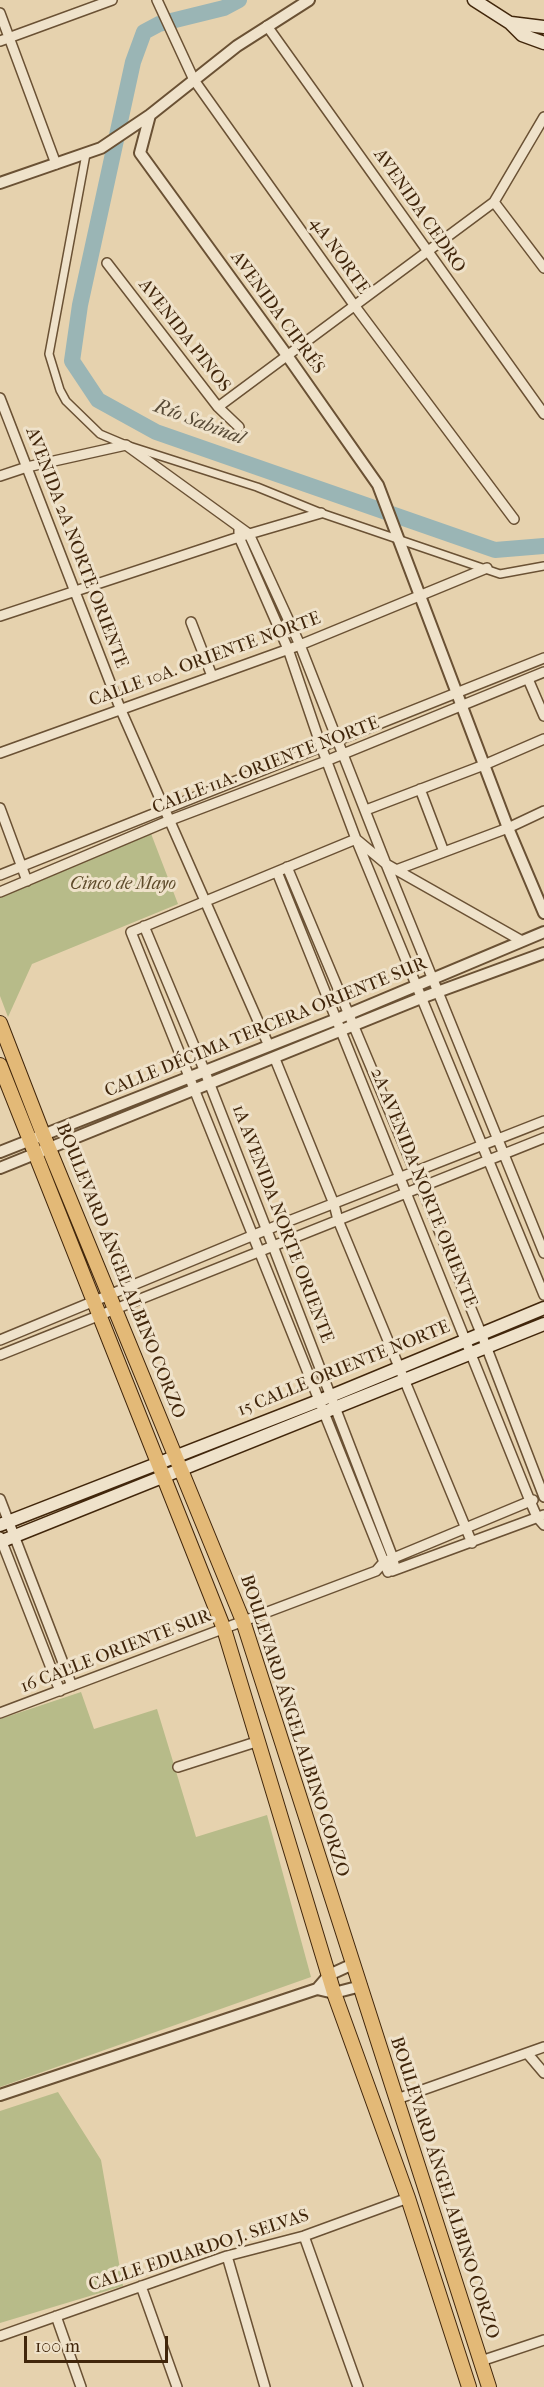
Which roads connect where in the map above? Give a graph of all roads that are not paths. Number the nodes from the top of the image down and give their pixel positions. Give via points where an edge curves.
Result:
1 (112, 0) edge
2 (309, 0) edge
3 (474, 0) edge
4 (158, 4) edge
5 (0, 14) edge
6 (510, 23) junction
7 (267, 26) junction
8 (544, 27) edge
9 (4, 39) edge
10 (544, 43) edge
11 (194, 80) junction
12 (150, 115) junction
13 (544, 117) edge
14 (86, 154) junction
15 (56, 164) junction
16 (0, 183) edge
17 (494, 202) junction
18 (428, 252) junction
19 (107, 263) dead end
20 (544, 268) edge
21 (354, 305) junction
22 (286, 354) junction
23 (0, 398) edge
24 (218, 407) junction
25 (544, 414) edge
26 (4, 418) edge
27 (239, 427) dead end
28 (126, 445) junction
29 (27, 467) junction
30 (0, 476) edge
31 (321, 513) junction
32 (514, 519) dead end
33 (239, 527) junction
34 (249, 534) junction
35 (397, 536) junction
36 (239, 537) junction
37 (544, 566) edge
38 (487, 568) junction
39 (76, 591) junction
40 (420, 597) junction
41 (0, 616) edge
42 (191, 622) dead end
43 (300, 645) junction
44 (288, 649) junction
45 (544, 658) edge
46 (544, 672) edge
47 (212, 676) junction
48 (528, 679) junction
49 (456, 693) junction
50 (462, 706) junction
51 (120, 708) junction
52 (544, 717) edge
53 (544, 739) edge
54 (338, 740) junction
55 (321, 747) junction
56 (0, 753) edge
57 (344, 753) junction
58 (326, 761) junction
59 (484, 765) junction
60 (420, 789) junction
61 (0, 808) edge
62 (164, 810) junction
63 (366, 810) junction
64 (544, 811) edge
65 (168, 820) junction
66 (508, 828) junction
67 (356, 839) junction
68 (444, 852) junction
69 (386, 864) junction
70 (21, 867) junction
71 (287, 867) junction
72 (396, 870) junction
73 (277, 872) junction
74 (0, 875) edge
75 (27, 881) junction
76 (0, 892) edge
77 (206, 900) junction
78 (544, 913) edge
79 (144, 926) junction
80 (544, 932) edge
81 (522, 941) junction
82 (544, 953) edge
83 (433, 979) junction
84 (417, 986) junction
85 (438, 993) junction
86 (421, 999) junction
87 (349, 1014) junction
88 (337, 1019) junction
89 (0, 1023) edge
90 (355, 1026) junction
91 (342, 1032) junction
92 (269, 1046) junction
93 (275, 1059) junction
94 (0, 1065) edge
95 (205, 1072) junction
96 (190, 1077) junction
97 (209, 1084) junction
98 (195, 1090) junction
99 (119, 1106) junction
100 (124, 1118) junction
101 (544, 1121) edge
102 (498, 1138) junction
103 (544, 1138) edge
104 (40, 1144) junction
105 (482, 1144) junction
106 (0, 1152) edge
107 (504, 1153) junction
108 (488, 1160) junction
109 (0, 1168) edge
110 (416, 1172) junction
111 (401, 1177) junction
112 (421, 1187) junction
113 (407, 1192) junction
114 (334, 1204) junction
115 (338, 1220) junction
116 (266, 1230) junction
117 (252, 1236) junction
118 (273, 1246) junction
119 (258, 1251) junction
120 (544, 1253) edge
121 (544, 1295) edge
122 (110, 1296) junction
123 (94, 1302) junction
124 (544, 1308) edge
125 (115, 1309) junction
126 (99, 1317) junction
127 (50, 1320) junction
128 (544, 1324) edge
129 (56, 1333) junction
130 (481, 1333) junction
131 (0, 1340) edge
132 (466, 1340) junction
133 (487, 1348) junction
134 (472, 1354) junction
135 (0, 1355) edge
136 (399, 1367) junction
137 (405, 1381) junction
138 (328, 1404) junction
139 (179, 1462) junction
140 (158, 1463) junction
141 (164, 1477) junction
142 (544, 1496) edge
143 (0, 1499) edge
144 (530, 1501) junction
145 (542, 1519) edge
146 (4, 1523) edge
147 (466, 1527) junction
148 (14, 1536) junction
149 (1, 1540) edge
150 (472, 1543) junction
151 (388, 1560) junction
152 (376, 1570) junction
153 (392, 1571) junction
154 (243, 1621) junction
155 (224, 1629) junction
156 (72, 1686) junction
157 (60, 1691) junction
158 (0, 1713) edge
159 (259, 1741) junction
160 (178, 1767) dead end
161 (353, 1965) junction
162 (329, 1975) junction
163 (361, 1986) junction
164 (318, 1989) junction
165 (334, 1993) junction
166 (544, 2047) edge
167 (527, 2053) junction
168 (544, 2073) edge
169 (0, 2095) edge
170 (397, 2100) junction
171 (408, 2198) junction
172 (304, 2236) junction
173 (227, 2256) junction
174 (141, 2286) junction
175 (56, 2316) junction
176 (0, 2336) edge
177 (544, 2340) edge
178 (481, 2361) junction
179 (81, 2387) edge
180 (177, 2387) edge
181 (266, 2387) edge
182 (358, 2387) edge
183 (469, 2387) edge
184 (489, 2387) edge

1 - 9 street
2 - 7 street
3 - 6 main road
4 - 11 street, 4A NORTE
5 - 9 street
6 - 8 main road
6 - 10 main road via 522,35
7 - 11 street
7 - 18 street, AVENIDA CEDRO
9 - 15 street
11 - 12 street
11 - 21 street, 4A NORTE
12 - 14 street
12 - 22 street, AVENIDA CIPRÉS via 140,153
13 - 17 street
14 - 15 street
14 - 28 street via 49,354 66,401 100,434
15 - 16 street
17 - 18 street
17 - 20 street
18 - 21 street
18 - 25 street, AVENIDA CEDRO
19 - 24 street, AVENIDA PINOS
21 - 22 street
21 - 32 street, 4A NORTE
22 - 24 street
22 - 35 street, AVENIDA CIPRÉS via 378,485
23 - 26 street, AVENIDA 2A NORTE ORIENTE
24 - 27 street, AVENIDA PINOS
26 - 29 street, AVENIDA 2A NORTE ORIENTE
28 - 29 street
28 - 31 street via 257,487
28 - 33 street
29 - 30 street
29 - 39 street, AVENIDA 2A NORTE ORIENTE
31 - 34 street
31 - 35 street
33 - 34 street
33 - 36 street
34 - 36 street
34 - 43 street
35 - 38 street
35 - 40 street, AVENIDA CIPRÉS
36 - 39 street
36 - 44 street
37 - 38 street via 501,574
38 - 40 street, CALLE 10A. ORIENTE NORTE
39 - 41 street
39 - 51 street, AVENIDA 2A NORTE ORIENTE
40 - 43 street, CALLE 10A. ORIENTE NORTE
40 - 49 street, AVENIDA CIPRÉS
42 - 47 street
43 - 44 street, CALLE 10A. ORIENTE NORTE
43 - 54 street
44 - 47 street, CALLE 10A. ORIENTE NORTE
44 - 55 street
45 - 49 street, CALLE 11A. ORIENTE NORTE
46 - 48 street, CALLE 11A. ORIENTE NORTE
47 - 51 street, CALLE 10A. ORIENTE NORTE
48 - 50 street, CALLE 11A. ORIENTE NORTE
48 - 52 street
49 - 50 street, AVENIDA CIPRÉS
49 - 54 street, CALLE 11A. ORIENTE NORTE
50 - 57 street, CALLE 11A. ORIENTE NORTE
50 - 59 street, AVENIDA CIPRÉS
51 - 56 street, CALLE 10A. ORIENTE NORTE
51 - 62 street, AVENIDA 2A NORTE ORIENTE
53 - 59 street
54 - 55 street, CALLE 11A. ORIENTE NORTE
54 - 57 street
55 - 58 street
55 - 62 street, CALLE 11A. ORIENTE NORTE
57 - 58 street, CALLE 11A. ORIENTE NORTE
57 - 63 street
58 - 65 street, CALLE 11A. ORIENTE NORTE
58 - 67 street
59 - 60 street
59 - 66 street, AVENIDA CIPRÉS
60 - 63 street
60 - 68 street
61 - 70 street
62 - 65 street, AVENIDA 2A NORTE ORIENTE
62 - 70 street, CALLE 11A. ORIENTE NORTE
63 - 69 street
64 - 66 street
65 - 75 street, CALLE 11A. ORIENTE NORTE
65 - 77 street, AVENIDA 2A NORTE ORIENTE
66 - 68 street
66 - 78 street, AVENIDA CIPRÉS
67 - 69 street
67 - 71 street
67 - 84 street
68 - 72 street
69 - 72 street
69 - 83 street
70 - 74 street, CALLE 11A. ORIENTE NORTE
70 - 75 street
71 - 73 street
71 - 87 street, 2A AVENIDA NORTE ORIENTE
72 - 81 street
73 - 77 street
73 - 88 street, 2A AVENIDA NORTE ORIENTE
75 - 76 street, CALLE 11A. ORIENTE NORTE
77 - 79 street
77 - 92 street, AVENIDA 2A NORTE ORIENTE
79 - 95 street, 1A AVENIDA NORTE ORIENTE
79 - 96 street, 1A AVENIDA NORTE ORIENTE via 132,932
80 - 81 street, CALLE DÉCIMA TERCERA ORIENTE SUR
81 - 82 street
81 - 83 street, CALLE DÉCIMA TERCERA ORIENTE SUR
82 - 85 street, CALLE DÉCIMA TERCERA ORIENTE SUR
83 - 84 street, CALLE DÉCIMA TERCERA ORIENTE SUR
83 - 85 street
84 - 86 street
84 - 87 street, CALLE DÉCIMA TERCERA ORIENTE SUR
85 - 86 street, CALLE DÉCIMA TERCERA ORIENTE SUR
85 - 102 street
86 - 90 street, CALLE DÉCIMA TERCERA ORIENTE SUR
86 - 105 street
87 - 88 street, CALLE DÉCIMA TERCERA ORIENTE SUR
87 - 90 street, 2A AVENIDA NORTE ORIENTE
88 - 91 street, 2A AVENIDA NORTE ORIENTE
88 - 92 street, CALLE DÉCIMA TERCERA ORIENTE SUR
89 - 104 main road, BOULEVARD ÁNGEL ALBINO CORZO
90 - 91 street, CALLE DÉCIMA TERCERA ORIENTE SUR
90 - 110 street, 2A AVENIDA NORTE ORIENTE
91 - 93 street, CALLE DÉCIMA TERCERA ORIENTE SUR
91 - 111 street, 2A AVENIDA NORTE ORIENTE
92 - 95 street, CALLE DÉCIMA TERCERA ORIENTE SUR
93 - 97 street, CALLE DÉCIMA TERCERA ORIENTE SUR
93 - 114 street
94 - 104 main road, BOULEVARD ÁNGEL ALBINO CORZO
95 - 96 street, CALLE DÉCIMA TERCERA ORIENTE SUR
95 - 97 street, 1A AVENIDA NORTE ORIENTE
96 - 98 street, 1A AVENIDA NORTE ORIENTE
96 - 99 street, CALLE DÉCIMA TERCERA ORIENTE SUR
97 - 98 street, CALLE DÉCIMA TERCERA ORIENTE SUR
97 - 116 street, 1A AVENIDA NORTE ORIENTE
98 - 100 street, CALLE DÉCIMA TERCERA ORIENTE SUR
98 - 117 street, 1A AVENIDA NORTE ORIENTE
99 - 100 street
99 - 104 street, CALLE DÉCIMA TERCERA ORIENTE SUR
100 - 104 street, CALLE DÉCIMA TERCERA ORIENTE SUR
101 - 102 street
102 - 105 street
102 - 107 street
103 - 107 street
104 - 106 street, CALLE DÉCIMA TERCERA ORIENTE SUR
104 - 109 street
104 - 122 main road, BOULEVARD ÁNGEL ALBINO CORZO
104 - 123 main road, BOULEVARD ÁNGEL ALBINO CORZO
105 - 108 street
105 - 110 street
107 - 108 street
107 - 120 street
108 - 112 street
108 - 121 street
110 - 111 street
110 - 112 street, 2A AVENIDA NORTE ORIENTE
111 - 113 street, 2A AVENIDA NORTE ORIENTE
111 - 114 street
112 - 113 street
112 - 130 street, 2A AVENIDA NORTE ORIENTE
113 - 115 street
113 - 132 street, 2A AVENIDA NORTE ORIENTE
114 - 115 street
114 - 116 street
115 - 118 street
115 - 136 street
116 - 117 street
116 - 118 street, 1A AVENIDA NORTE ORIENTE
117 - 119 street, 1A AVENIDA NORTE ORIENTE
117 - 122 street
118 - 119 street
118 - 138 street, 1A AVENIDA NORTE ORIENTE
119 - 125 street
119 - 138 street, 1A AVENIDA NORTE ORIENTE
122 - 123 street
122 - 125 main road, BOULEVARD ÁNGEL ALBINO CORZO
123 - 126 main road, BOULEVARD ÁNGEL ALBINO CORZO
123 - 127 street
124 - 130 main road, 15 CALLE ORIENTE NORTE
125 - 126 street
125 - 139 main road, BOULEVARD ÁNGEL ALBINO CORZO
126 - 129 street
126 - 140 main road, BOULEVARD ÁNGEL ALBINO CORZO
127 - 129 street
127 - 131 street
128 - 133 main road, 15 CALLE ORIENTE NORTE
129 - 135 street
130 - 132 main road, 15 CALLE ORIENTE NORTE
130 - 133 street, 2A AVENIDA NORTE ORIENTE
132 - 134 street, 2A AVENIDA NORTE ORIENTE
132 - 136 main road, 15 CALLE ORIENTE NORTE
133 - 134 main road, 15 CALLE ORIENTE NORTE
133 - 142 street, 2A AVENIDA NORTE ORIENTE
134 - 137 main road, 15 CALLE ORIENTE NORTE
134 - 144 street, 2A AVENIDA NORTE ORIENTE
136 - 137 street
136 - 138 main road, 15 CALLE ORIENTE NORTE
137 - 138 main road, 15 CALLE ORIENTE NORTE
137 - 147 street
138 - 139 main road, 15 CALLE ORIENTE NORTE
138 - 151 street, 1A AVENIDA NORTE ORIENTE
139 - 140 main road, 15 CALLE ORIENTE NORTE
139 - 141 main road, 15 CALLE ORIENTE NORTE
139 - 154 main road, BOULEVARD ÁNGEL ALBINO CORZO
140 - 141 main road, BOULEVARD ÁNGEL ALBINO CORZO
140 - 146 main road, 15 CALLE ORIENTE NORTE
141 - 148 main road, 15 CALLE ORIENTE NORTE
141 - 155 main road, BOULEVARD ÁNGEL ALBINO CORZO
142 - 144 street
143 - 146 street
144 - 145 street, 2A AVENIDA NORTE ORIENTE
144 - 147 street
145 - 150 street
146 - 148 street
147 - 150 street
147 - 151 street
148 - 149 main road, 15 CALLE ORIENTE NORTE
148 - 156 street
149 - 157 street
150 - 153 street
151 - 152 street
151 - 153 street, 1A AVENIDA NORTE ORIENTE
152 - 153 street
152 - 154 street, 16 CALLE ORIENTE SUR
154 - 155 street, 16 CALLE ORIENTE SUR
154 - 161 main road, BOULEVARD ÁNGEL ALBINO CORZO
155 - 156 street, 16 CALLE ORIENTE SUR
155 - 159 main road, BOULEVARD ÁNGEL ALBINO CORZO
156 - 157 street, 16 CALLE ORIENTE SUR
157 - 158 street, 16 CALLE ORIENTE SUR
159 - 160 street
159 - 162 main road, BOULEVARD ÁNGEL ALBINO CORZO
161 - 162 street
161 - 163 main road, BOULEVARD ÁNGEL ALBINO CORZO
162 - 164 street
162 - 165 main road, BOULEVARD ÁNGEL ALBINO CORZO
163 - 165 street
163 - 170 main road, BOULEVARD ÁNGEL ALBINO CORZO
164 - 165 street
164 - 169 street
165 - 171 main road, BOULEVARD ÁNGEL ALBINO CORZO
166 - 167 street
167 - 168 street
167 - 170 street
170 - 178 main road, BOULEVARD ÁNGEL ALBINO CORZO
171 - 172 street, CALLE EDUARDO J. SELVAS
171 - 183 main road, BOULEVARD ÁNGEL ALBINO CORZO
172 - 173 street, CALLE EDUARDO J. SELVAS
172 - 182 street
173 - 174 street, CALLE EDUARDO J. SELVAS
173 - 181 street
174 - 175 street, CALLE EDUARDO J. SELVAS
174 - 180 street
175 - 176 street, CALLE EDUARDO J. SELVAS
175 - 179 street
177 - 178 street
178 - 184 main road, BOULEVARD ÁNGEL ALBINO CORZO

